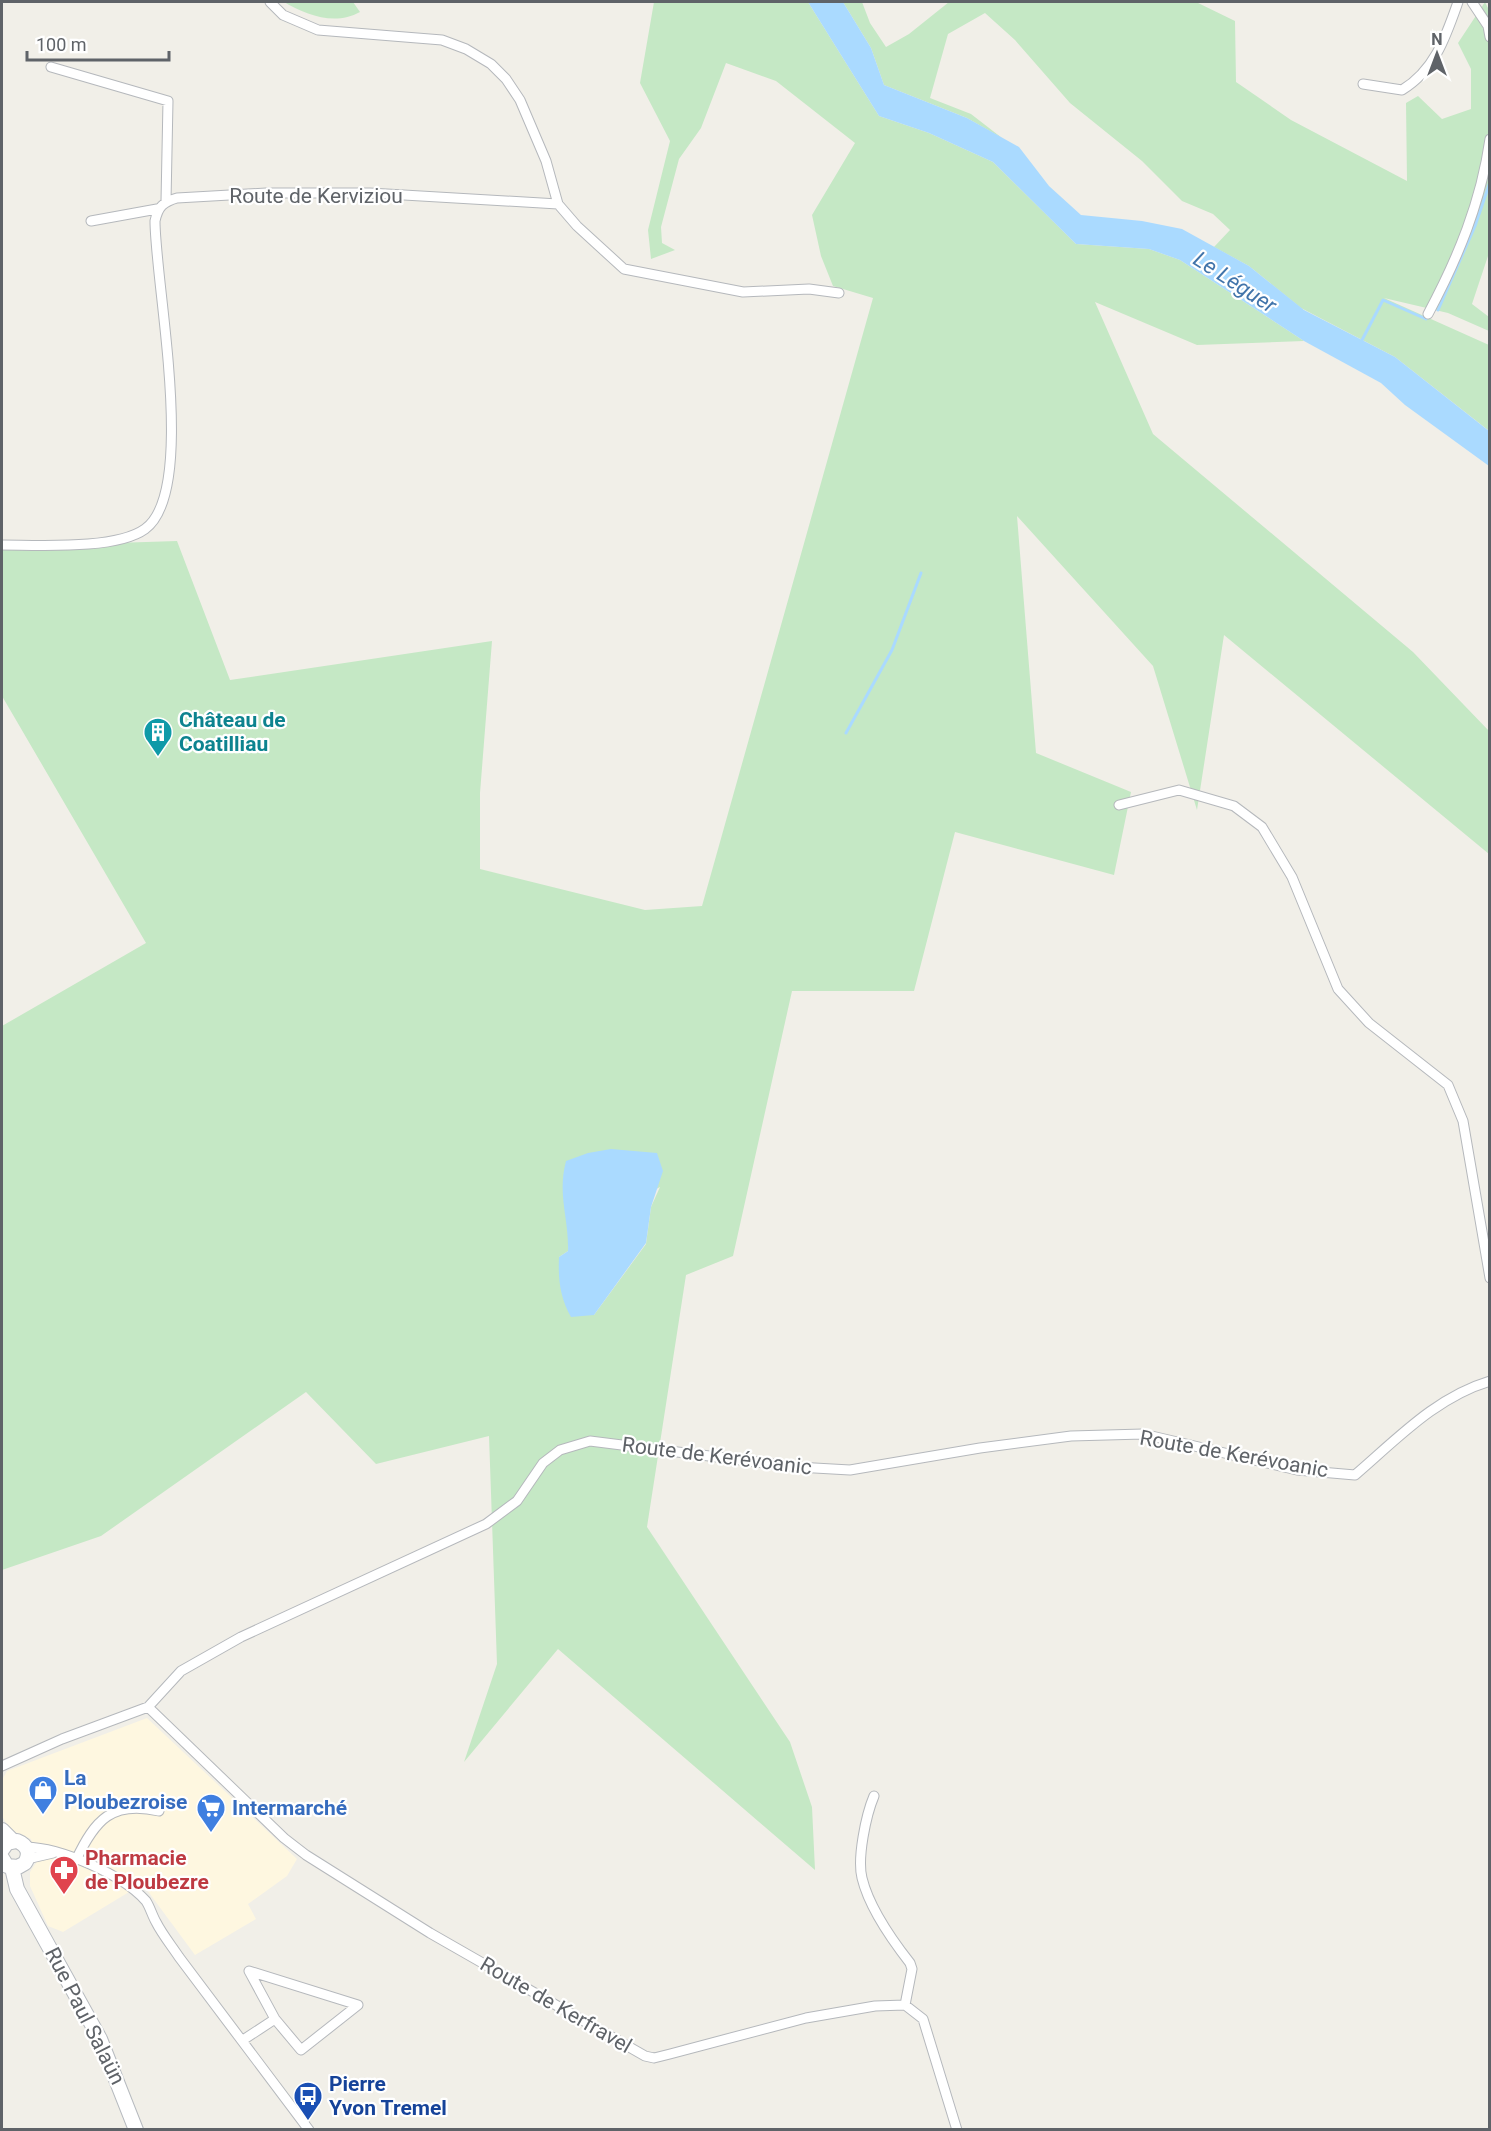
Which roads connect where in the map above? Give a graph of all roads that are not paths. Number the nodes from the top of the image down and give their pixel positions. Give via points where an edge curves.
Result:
1 (270, 2) edge
2 (1458, 2) edge
3 (1472, 2) edge
4 (1490, 37) edge
5 (51, 67) dead end
6 (1363, 84) dead end
7 (1490, 139) edge
8 (166, 201) junction
9 (558, 204) junction
10 (158, 209) junction
11 (91, 221) dead end
12 (838, 293) dead end
13 (1428, 314) dead end
14 (2, 545) edge
15 (1119, 805) dead end
16 (1490, 1278) edge
17 (1490, 1381) edge
18 (148, 1707) junction
19 (2, 1766) edge
20 (874, 1796) dead end
21 (159, 1811) dead end
22 (2, 1830) edge
23 (12, 1853) edge
24 (76, 1860) junction
25 (905, 2005) junction
26 (275, 2019) junction
27 (243, 2040) junction
28 (136, 2130) edge
29 (309, 2130) edge
30 (957, 2130) edge

1 - 9 street via 284,15 318,30 442,40 491,64 520,100 546,161
2 - 6 street via 1444,44 1419,80 1402,90
3 - 4 street via 1488,26
5 - 8 street via 168,101
7 - 13 street via 1468,231
8 - 9 street, Route de Kerviziou via 339,192
8 - 10 street
9 - 12 street via 624,269 742,292 809,289
10 - 11 street
10 - 14 street via 156,246 173,417 171,466 163,502 147,528 134,535 94,544
15 - 16 street via 1179,790 1234,806 1262,827 1292,877 1338,989 1369,1023 1448,1084 1455,1097 1463,1120
17 - 18 street, Route de Kerévoanic via 1442,1401 1355,1475 1297,1470 1143,1434 1071,1436 850,1470 590,1441 574,1444 543,1463 517,1501 486,1524 241,1637 180,1671
18 - 19 street, Route de Kerévoanic via 62,1738
18 - 25 street, Route de Kerfravel via 306,1855 430,1933 645,2056 654,2058 806,2018
20 - 25 street via 861,1876 875,1907 910,1963
21 - 24 street via 128,1807 96,1823
22 - 23 main road
23 - 24 street via 55,1852
23 - 28 main road, Rue Paul Salaün via 28,1905 100,2039
24 - 27 street via 120,1879 147,1903 168,1942
25 - 30 street via 923,2019
26 - 26 street via 301,2050 358,2006 249,1971
26 - 27 street
27 - 29 street

